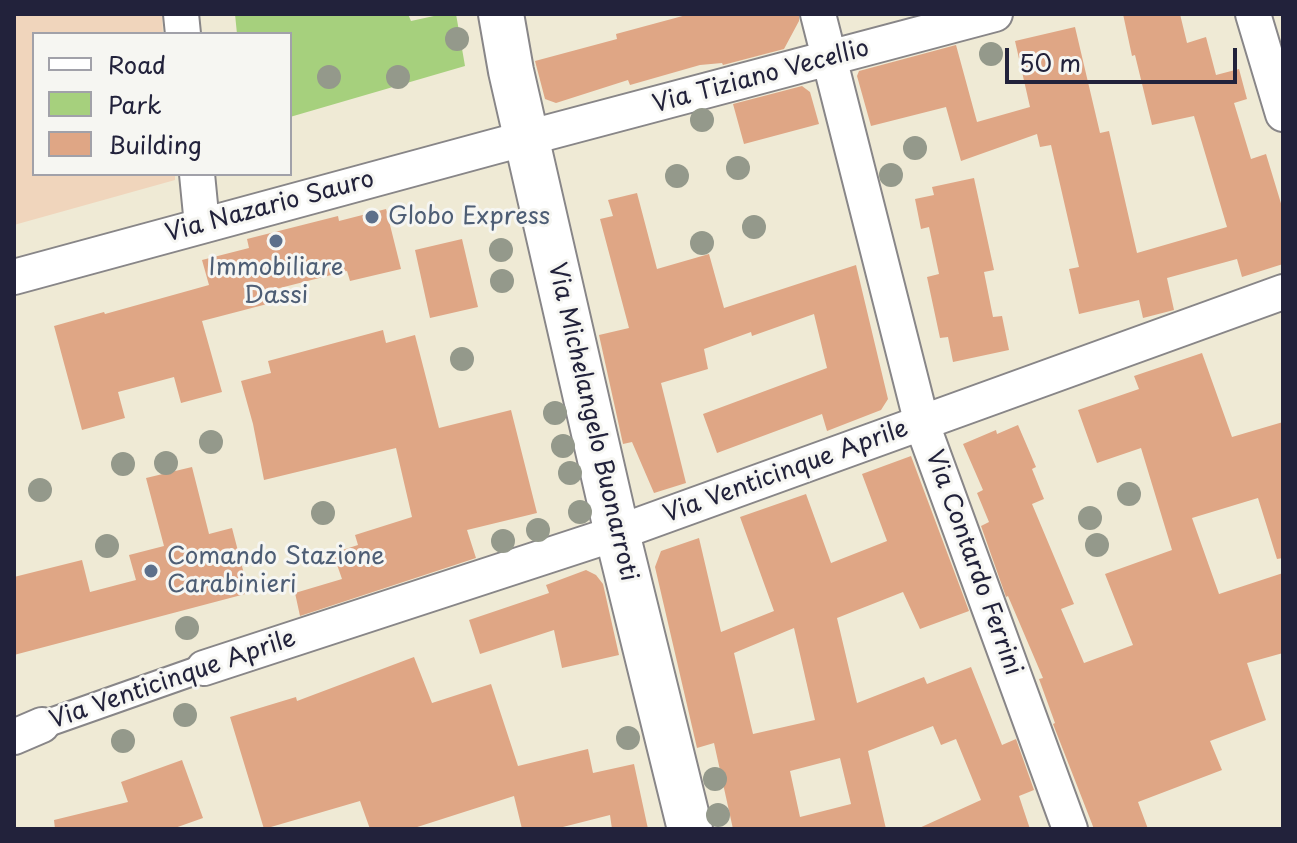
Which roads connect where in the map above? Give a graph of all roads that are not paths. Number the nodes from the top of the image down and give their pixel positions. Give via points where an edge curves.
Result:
1 (501, 14) edge
2 (818, 14) edge
3 (995, 14) edge
4 (1253, 14) edge
5 (830, 59) junction
6 (1283, 114) edge
7 (527, 139) junction
8 (197, 176) edge
9 (202, 225) junction
10 (14, 277) edge
11 (1283, 292) edge
12 (922, 424) junction
13 (617, 533) junction
14 (204, 668) joint
15 (28, 731) edge
16 (690, 829) edge
17 (1070, 829) edge

1 - 7 street, Via Michelangelo Buonarroti
2 - 5 street, Via Contardo Ferrini
3 - 5 street, Via Tiziano Vecellio
4 - 6 street
5 - 7 street, Via Tiziano Vecellio
5 - 12 street, Via Contardo Ferrini
7 - 9 street, Via Nazario Sauro
7 - 13 street, Via Michelangelo Buonarroti
8 - 9 street
9 - 10 street, Via Nazario Sauro
11 - 12 street, Via Venticinque Aprile
12 - 13 street, Via Venticinque Aprile
12 - 17 street, Via Contardo Ferrini
13 - 14 street, Via Venticinque Aprile
13 - 16 street, Via Michelangelo Buonarroti
14 - 15 street, Via Venticinque Aprile

